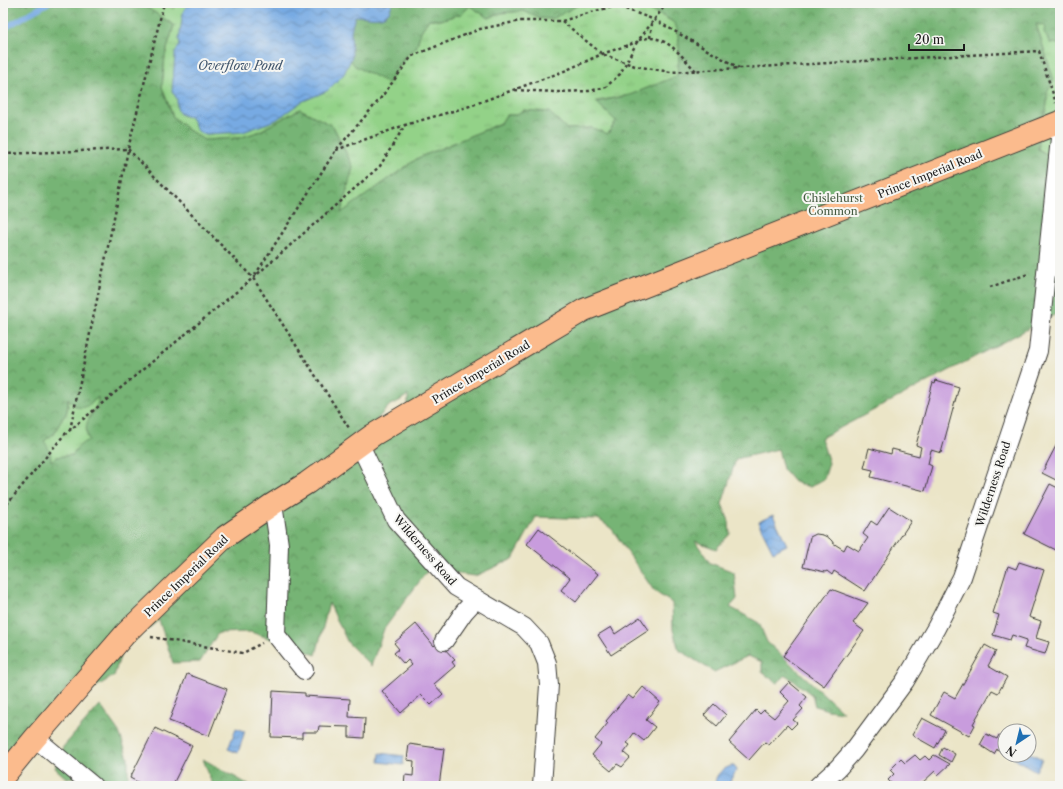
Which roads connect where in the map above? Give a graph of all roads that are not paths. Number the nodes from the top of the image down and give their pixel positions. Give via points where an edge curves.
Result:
1 (1059, 116) edge
2 (1060, 138) edge
3 (360, 445) junction
4 (273, 504) junction
5 (476, 599) junction
6 (444, 641) dead end
7 (304, 670) dead end
8 (35, 738) junction
9 (3, 777) edge
10 (92, 786) edge
11 (542, 786) edge
12 (818, 786) edge

1 - 3 main road, Prince Imperial Road via 584,310
2 - 12 street, Wilderness Road via 1038,351 962,577 905,680 854,750
3 - 4 main road, Prince Imperial Road via 307,484
3 - 5 street, Wilderness Road via 396,520 456,587
4 - 7 street via 279,545 276,635
4 - 8 main road, Prince Imperial Road via 225,537 126,633
5 - 6 street
5 - 11 street, Wilderness Road via 524,627 539,643 546,663 549,686
8 - 9 main road, Prince Imperial Road
8 - 10 street

